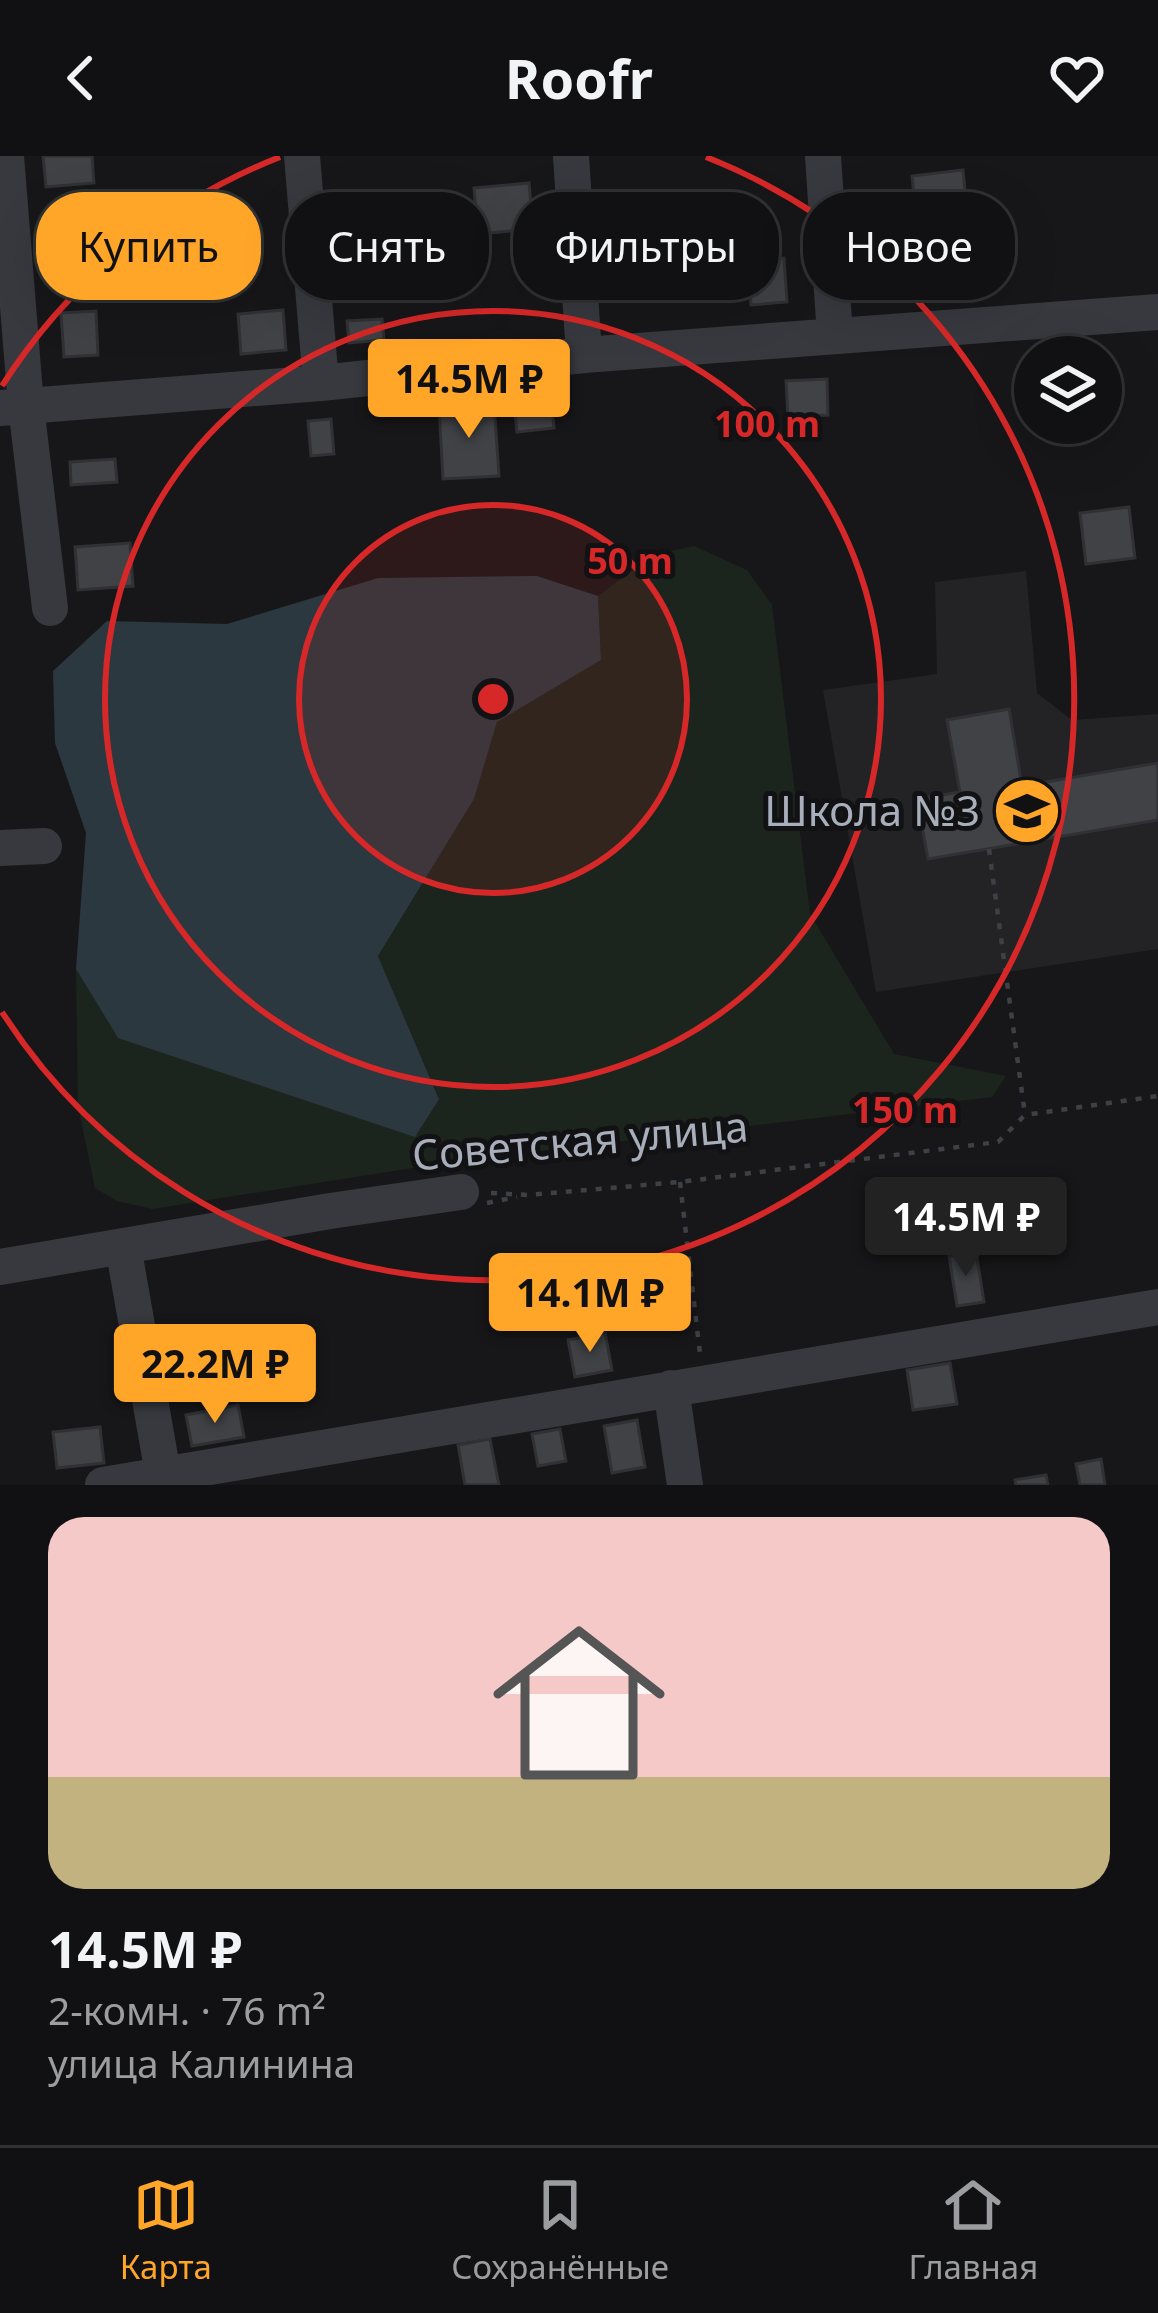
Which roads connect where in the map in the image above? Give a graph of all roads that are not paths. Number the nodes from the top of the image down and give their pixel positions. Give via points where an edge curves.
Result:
1 (6, 156) edge
2 (302, 156) edge
3 (571, 156) edge
4 (824, 156) edge
5 (1158, 312) edge
6 (835, 336) junction
7 (584, 355) junction
8 (320, 383) junction
9 (13, 407) edge
10 (50, 608) dead end
11 (44, 846) dead end
12 (0, 848) edge
13 (461, 1192) road end
14 (122, 1246) junction
15 (0, 1267) edge
16 (1158, 1306) edge
17 (687, 1386) junction
18 (164, 1480) edge
19 (104, 1485) edge
20 (685, 1485) edge

1 - 9 street
2 - 8 street
3 - 7 street
4 - 6 street
5 - 6 street
6 - 7 street
7 - 8 street
8 - 9 street
9 - 10 street
11 - 12 street
13 - 14 street, Советская улица
14 - 15 street, Советская улица
14 - 18 street
16 - 17 street
17 - 18 street
17 - 20 street
18 - 19 street

